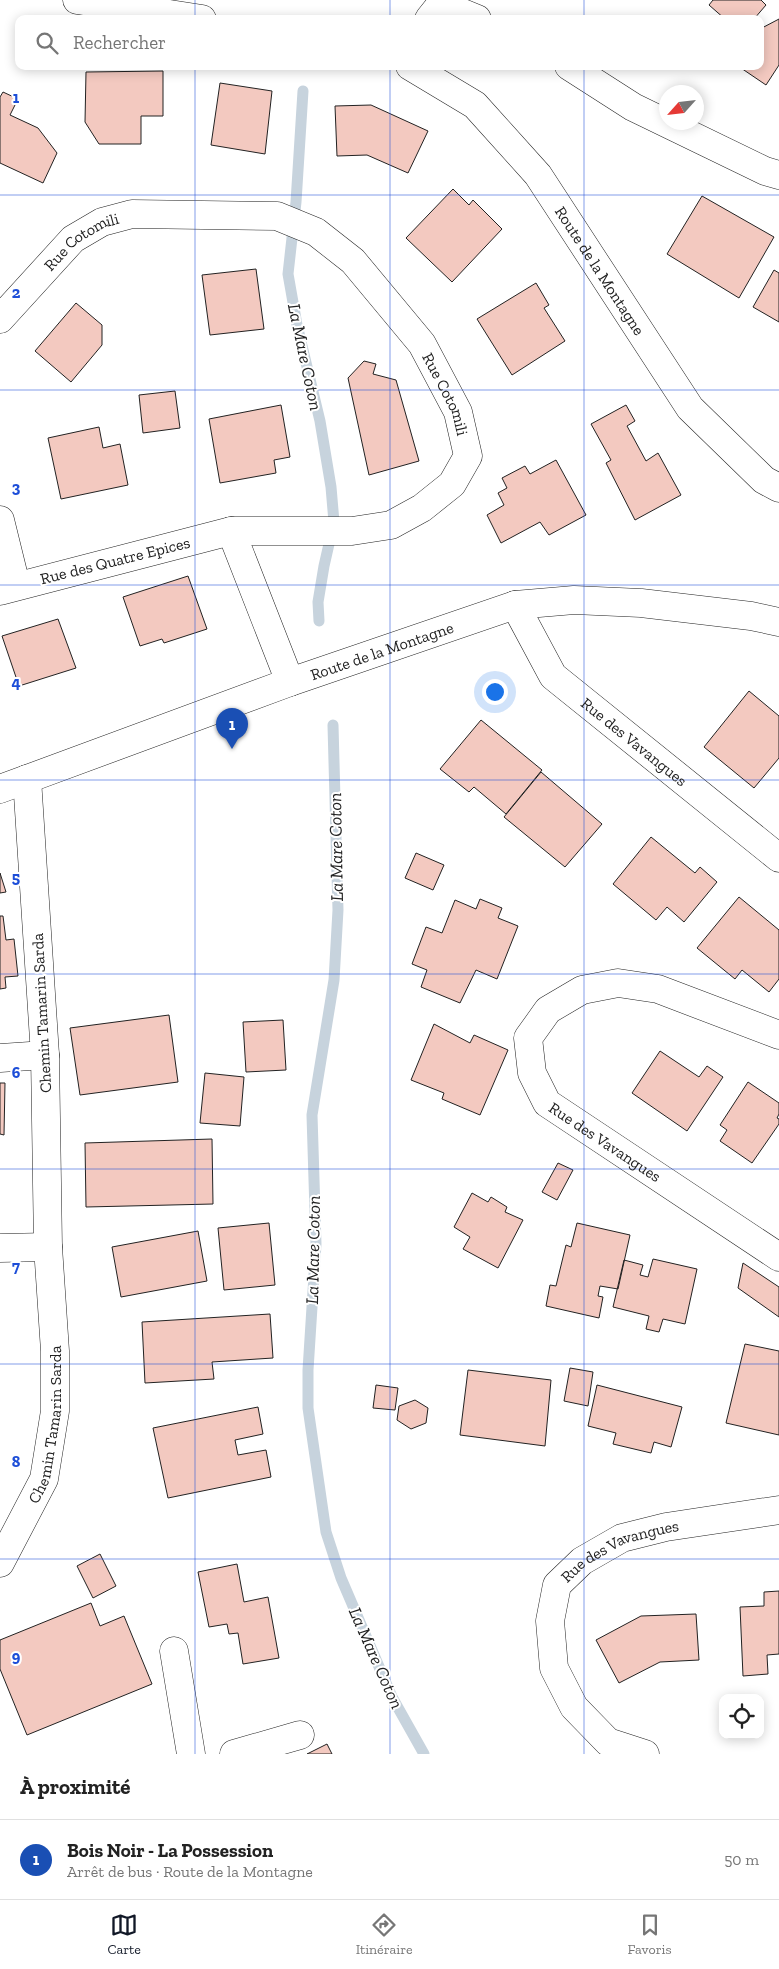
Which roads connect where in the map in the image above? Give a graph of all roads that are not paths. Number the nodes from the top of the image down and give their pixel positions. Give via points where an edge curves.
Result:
1 (77, 0) edge
2 (434, 8) edge
3 (176, 15) edge
4 (461, 15) edge
5 (417, 70) edge
6 (575, 70) edge
7 (779, 174) edge
8 (0, 319) edge
9 (779, 488) edge
10 (0, 520) edge
11 (231, 530) junction
12 (8, 588) edge
13 (515, 605) junction
14 (779, 622) edge
15 (290, 682) junction
16 (27, 779) junction
17 (0, 789) edge
18 (779, 858) edge
19 (779, 1035) edge
20 (45, 1055) junction
21 (0, 1058) edge
22 (48, 1247) junction
23 (0, 1248) edge
24 (779, 1257) edge
25 (779, 1510) edge
26 (9, 1530) edge
27 (0, 1563) edge
28 (174, 1650) dead end
29 (300, 1735) dead end
30 (191, 1754) edge
31 (234, 1754) edge
32 (645, 1754) edge

1 - 3 street
2 - 4 street
5 - 9 street, Route de la Montagne via 475,105 538,175 690,408 764,480
6 - 7 street via 633,107 765,171
8 - 11 street, Rue Cotomili via 73,239 102,222 132,214 276,216 316,232 353,261 422,344 458,412 468,456 452,484 422,508 391,525 352,531
10 - 12 street
11 - 12 street, Rue des Quatre Epices
11 - 15 street
13 - 14 street, Route de la Montagne via 574,600 641,603
13 - 15 street, Route de la Montagne
13 - 18 street, Rue des Vavangues via 553,676
15 - 16 street, Route de la Montagne
16 - 17 street, Route de la Montagne
16 - 20 street, Chemin Tamarin Sarda
19 - 24 street, Rue des Vavangues via 658,989 618,983 582,990 548,1010 528,1038 532,1073 547,1103
20 - 21 street
20 - 22 street, Chemin Tamarin Sarda
22 - 23 street
22 - 26 street, Chemin Tamarin Sarda via 55,1351 55,1411 44,1479
25 - 32 street, Rue des Vavangues via 666,1527 622,1538 582,1562 558,1585 550,1622 554,1668 574,1707 608,1742
26 - 27 street, Chemin Tamarin Sarda
28 - 30 street
29 - 31 street

